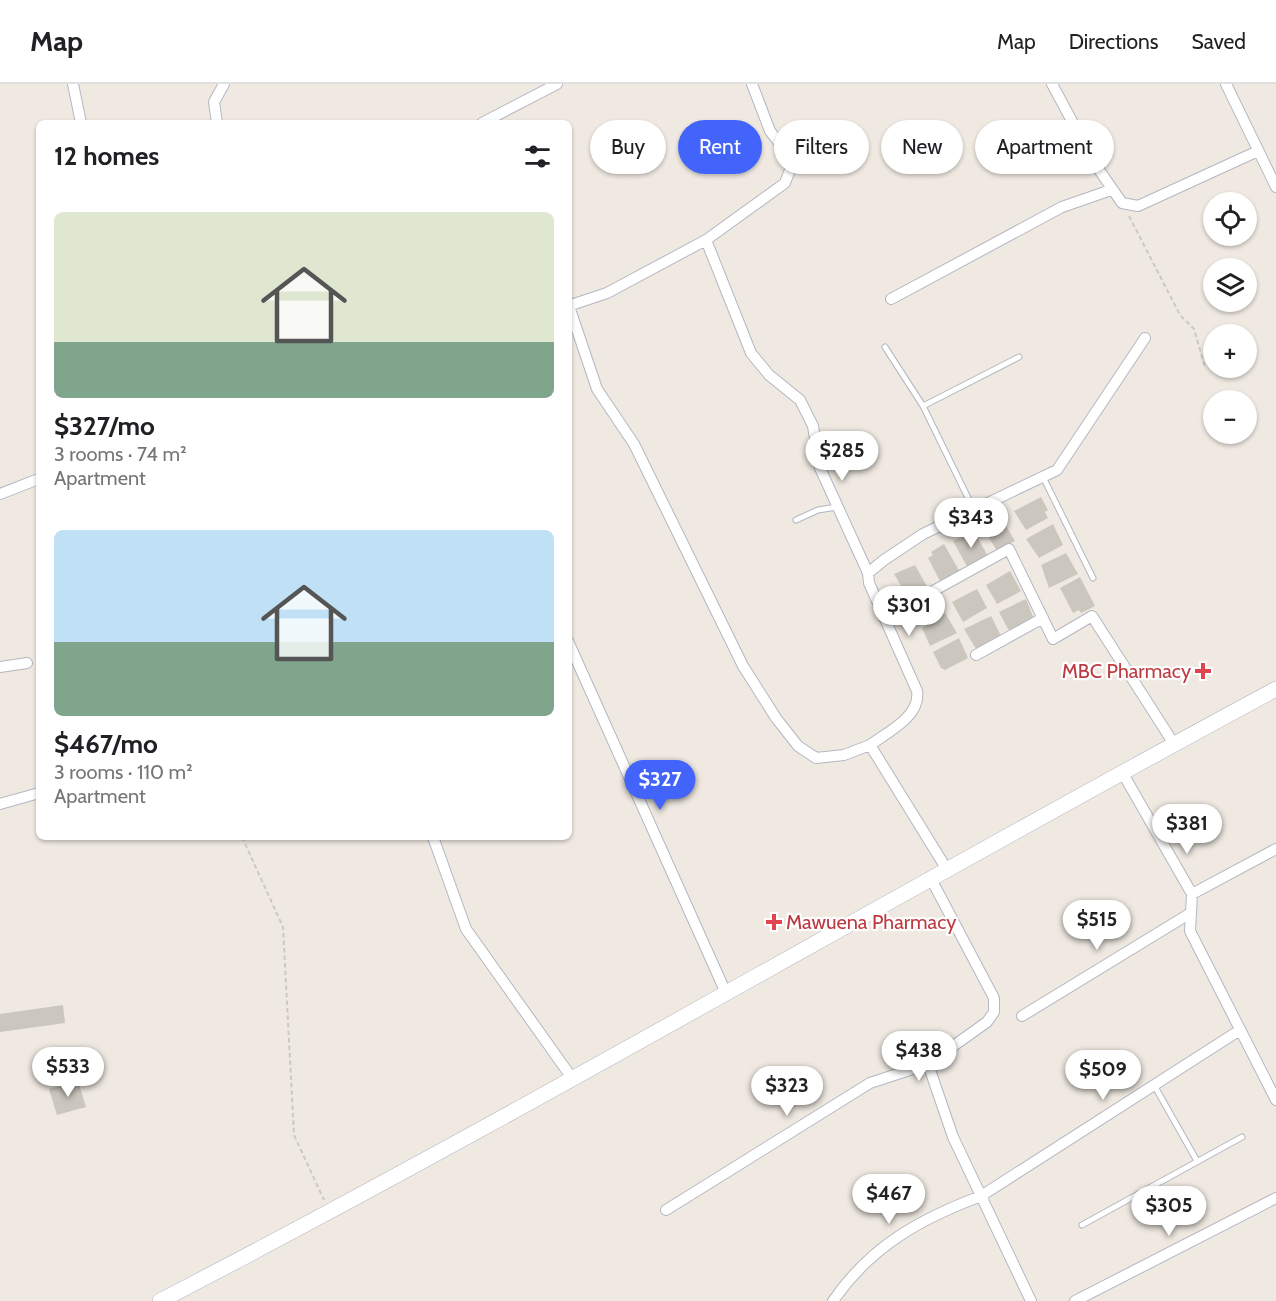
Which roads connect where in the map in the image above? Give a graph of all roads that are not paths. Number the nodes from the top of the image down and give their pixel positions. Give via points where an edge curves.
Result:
1 (73, 84) edge
2 (224, 84) edge
3 (557, 84) edge
4 (753, 84) edge
5 (1052, 84) edge
6 (1226, 84) edge
7 (80, 120) edge
8 (217, 120) edge
9 (488, 120) edge
10 (1258, 150) junction
11 (1276, 187) edge
12 (1111, 190) junction
13 (706, 240) junction
14 (891, 299) dead end
15 (572, 305) edge
16 (572, 315) edge
17 (1145, 338) dead end
18 (885, 347) dead end
19 (1019, 357) dead end
20 (923, 406) junction
21 (1042, 477) junction
22 (36, 480) dead end
23 (0, 494) edge
24 (837, 507) junction
25 (974, 510) junction
26 (796, 520) dead end
27 (868, 573) junction
28 (1094, 578) dead end
29 (908, 605) dead end
30 (1043, 618) junction
31 (572, 650) edge
32 (976, 655) dead end
33 (27, 663) dead end
34 (0, 668) edge
35 (1276, 689) edge
36 (1174, 744) junction
37 (870, 745) junction
38 (1122, 772) junction
39 (36, 794) edge
40 (0, 804) edge
41 (434, 840) edge
42 (1276, 849) edge
43 (946, 868) junction
44 (930, 877) junction
45 (1192, 894) junction
46 (1189, 914) junction
47 (726, 993) junction
48 (1022, 1016) dead end
49 (1240, 1030) junction
50 (928, 1064) junction
51 (572, 1078) junction
52 (1154, 1085) junction
53 (1276, 1100) edge
54 (1242, 1137) dead end
55 (1197, 1161) junction
56 (981, 1196) junction
57 (1276, 1198) edge
58 (666, 1210) dead end
59 (1082, 1225) dead end
60 (160, 1301) edge
61 (833, 1301) edge
62 (1031, 1301) edge
63 (1075, 1301) edge

1 - 7 street
2 - 8 street via 214,102
3 - 9 street
4 - 13 street via 770,131 787,153 791,167 785,183
5 - 12 street
6 - 10 street
10 - 11 street
10 - 12 street via 1138,206 1122,203
12 - 14 street via 1062,207
13 - 15 street via 607,293
13 - 24 street via 751,353 769,375 800,400 813,426 820,468
16 - 37 street via 597,389 634,444 743,666 776,718 798,746 816,758 844,755
17 - 21 street via 1119,381 1084,426 1076,446 1057,470
18 - 20 lane
19 - 20 lane
20 - 25 lane
21 - 25 street
21 - 28 lane
22 - 23 street
24 - 26 lane
24 - 27 street
25 - 27 street via 923,534
27 - 37 street via 919,701 914,712
29 - 30 street via 1009,549
30 - 32 street
30 - 36 street via 1053,639 1092,616
31 - 47 street
33 - 34 street
35 - 36 main road
36 - 38 main road
37 - 43 street
38 - 43 main road
38 - 45 street
39 - 40 street
41 - 51 street via 466,929
42 - 45 street
43 - 44 main road
44 - 47 main road
44 - 50 street via 994,998 994,1012 987,1022
45 - 46 street
46 - 48 street
46 - 49 street via 1190,930
47 - 51 main road
49 - 52 street
49 - 53 street
50 - 56 street via 952,1137
50 - 58 street via 870,1083
51 - 60 main road
52 - 55 lane
52 - 56 street
54 - 55 lane
55 - 59 lane
56 - 61 street via 883,1245
56 - 62 street
57 - 63 street

